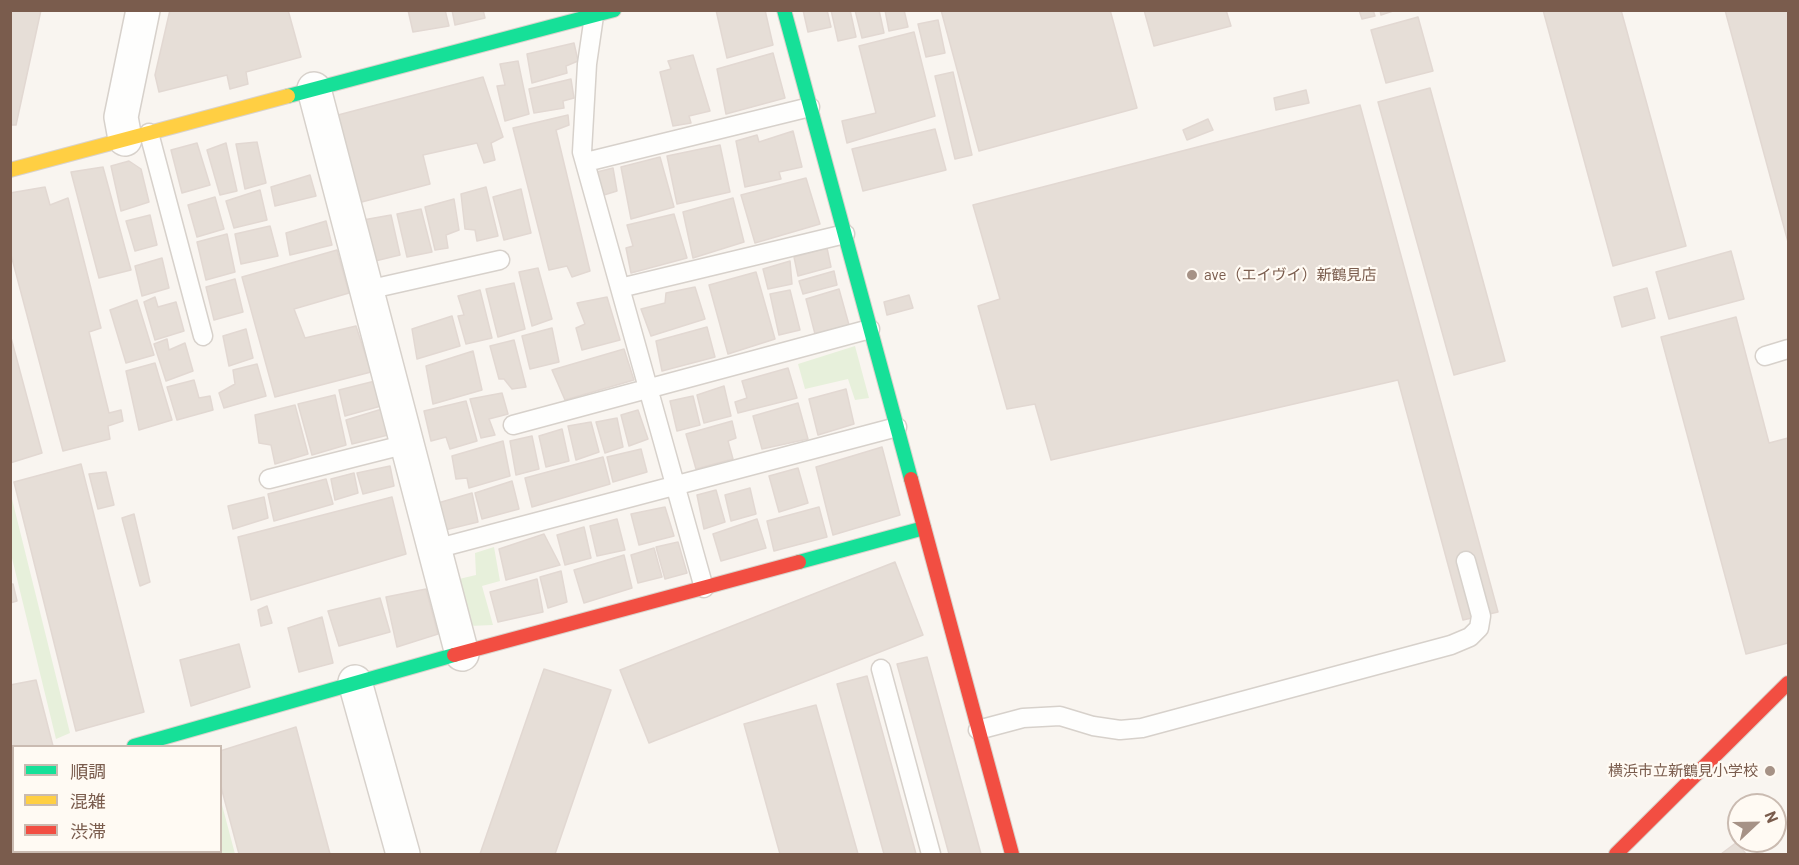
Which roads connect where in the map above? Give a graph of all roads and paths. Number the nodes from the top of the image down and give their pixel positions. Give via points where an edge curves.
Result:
1 (143, 10) edge
2 (614, 10) edge
3 (784, 10) edge
4 (594, 16) junction
5 (314, 89) junction
6 (810, 107) junction
7 (137, 136) junction
8 (586, 162) junction
9 (10, 170) edge
10 (845, 234) junction
11 (500, 260) dead end
12 (621, 288) junction
13 (367, 291) junction
14 (870, 329) junction
15 (203, 336) dead end
16 (1788, 349) edge
17 (1765, 356) dead end
18 (649, 388) junction
19 (513, 425) dead end
20 (897, 427) junction
21 (407, 444) junction
22 (269, 479) dead end
23 (676, 486) junction
24 (924, 528) junction
25 (435, 549) junction
26 (1466, 561) dead end
27 (704, 588) junction
28 (462, 654) junction
29 (881, 669) dead end
30 (355, 682) junction
31 (1787, 687) edge
32 (978, 730) junction
33 (141, 745) edge
34 (403, 855) edge
35 (931, 855) edge
36 (1012, 855) edge
37 (1616, 855) edge

1 - 7 street via 120,117
2 - 4 street
3 - 6 street
4 - 5 street
4 - 8 lane via 582,152
5 - 7 street
5 - 13 street
6 - 8 lane
6 - 10 street
7 - 9 street
7 - 15 lane
8 - 12 lane
10 - 12 lane
10 - 14 street
11 - 13 lane
12 - 18 lane
13 - 21 street
14 - 18 lane
14 - 20 street
16 - 17 lane
18 - 19 lane
18 - 23 lane
20 - 23 lane
20 - 24 street
21 - 22 lane
21 - 25 street
23 - 25 lane
23 - 27 lane
24 - 27 street
24 - 32 street
25 - 28 street
26 - 32 lane via 1481,616 1479,628 1470,637 1426,643 1200,704 1142,728 1120,730 1060,716 1023,718
27 - 28 street
28 - 30 street
29 - 35 lane
30 - 33 street
30 - 34 street
31 - 37 street
32 - 36 street

